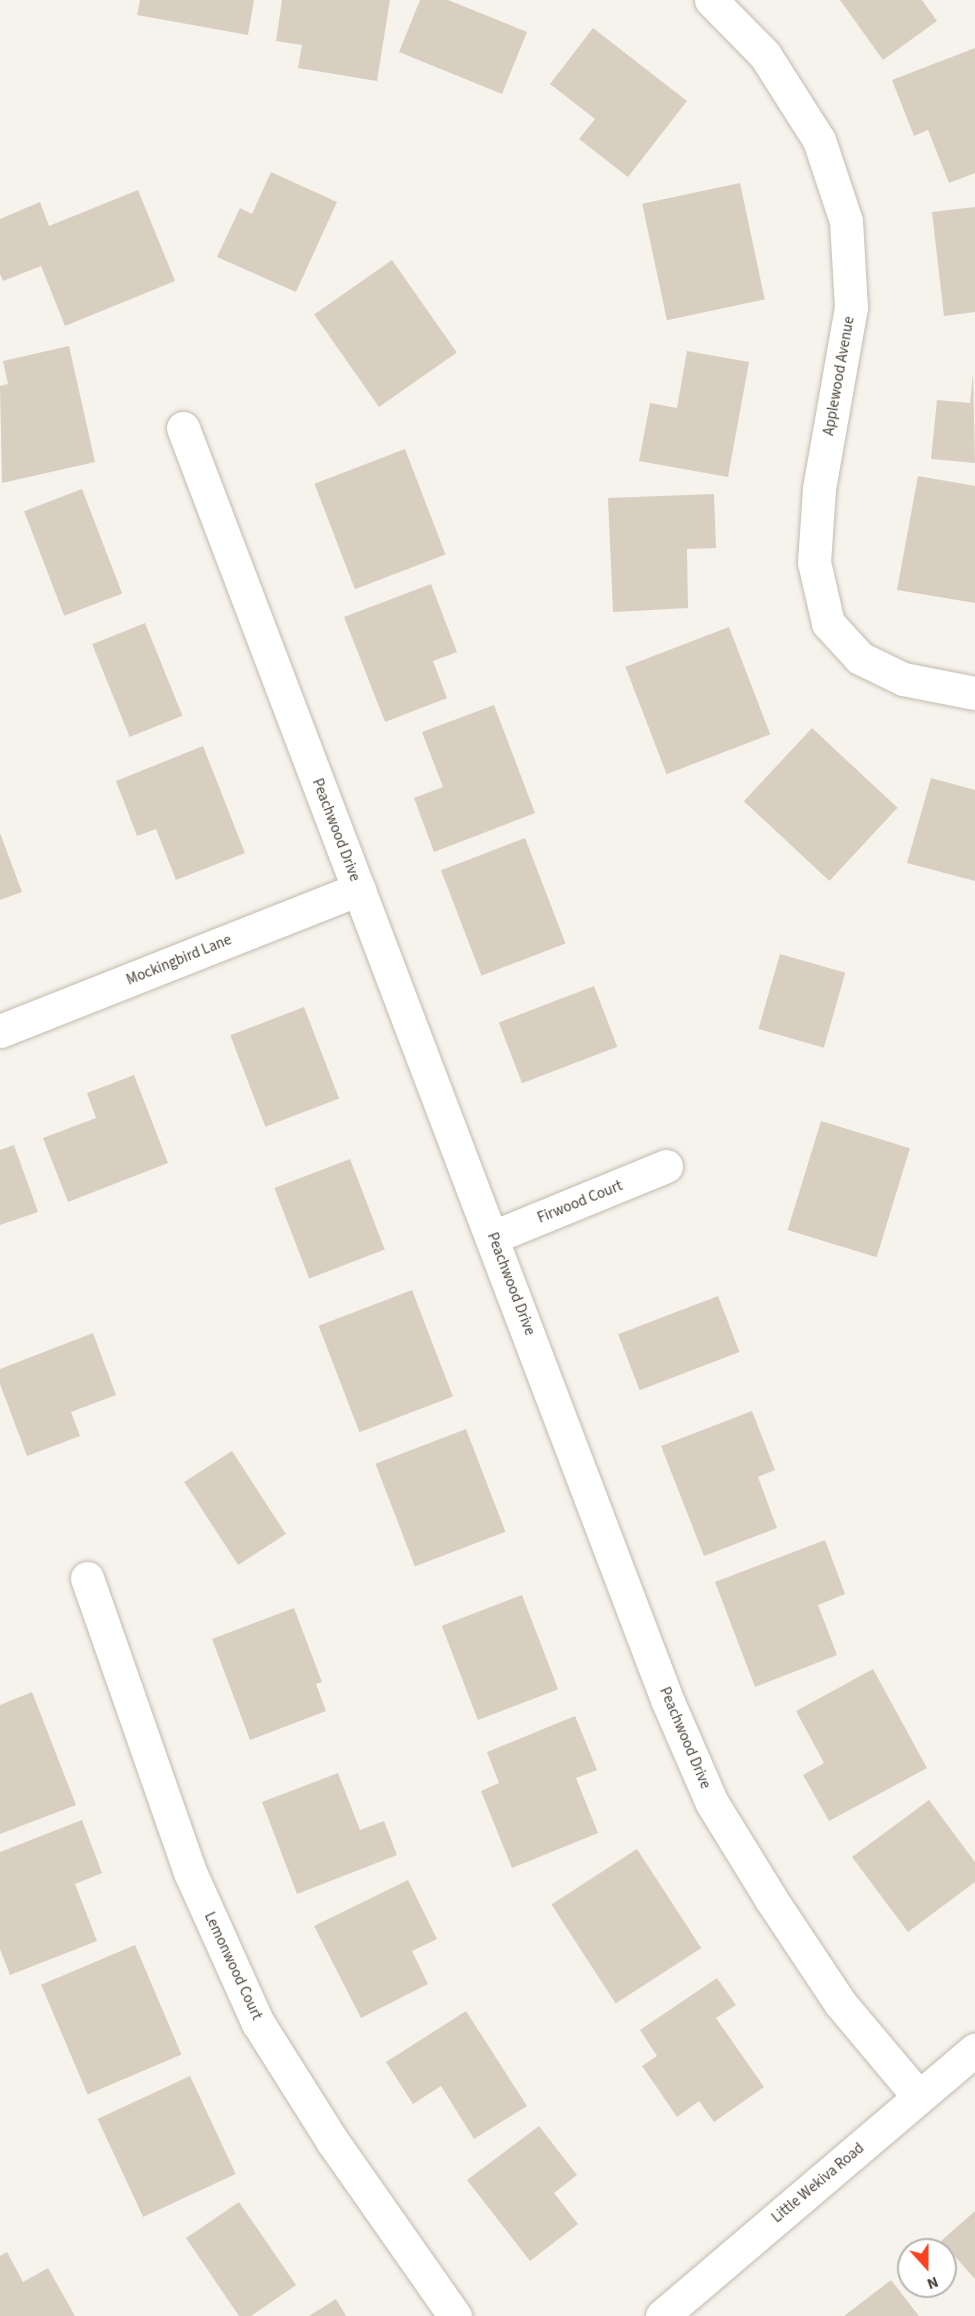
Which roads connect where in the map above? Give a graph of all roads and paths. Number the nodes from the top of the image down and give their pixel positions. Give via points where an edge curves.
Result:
1 (711, 0) edge
2 (183, 428) dead end
3 (975, 693) edge
4 (359, 889) junction
5 (0, 1031) edge
6 (666, 1166) dead end
7 (493, 1237) junction
8 (87, 1578) dead end
9 (975, 2050) edge
10 (919, 2097) junction
11 (455, 2316) edge
12 (662, 2316) edge

1 - 3 street, Applewood Avenue via 765,55 819,140 846,221 851,307 819,489 814,562 828,622 860,658 903,679
2 - 4 street, Peachwood Drive
4 - 5 street, Mockingbird Lane
4 - 7 street, Peachwood Drive
6 - 7 street, Firwood Court
7 - 10 street, Peachwood Drive via 668,1702 712,1803 840,2003
8 - 11 street, Lemonwood Court via 190,1872 258,2023 333,2142
9 - 10 street, Little Wekiva Road
10 - 12 street, Little Wekiva Road

